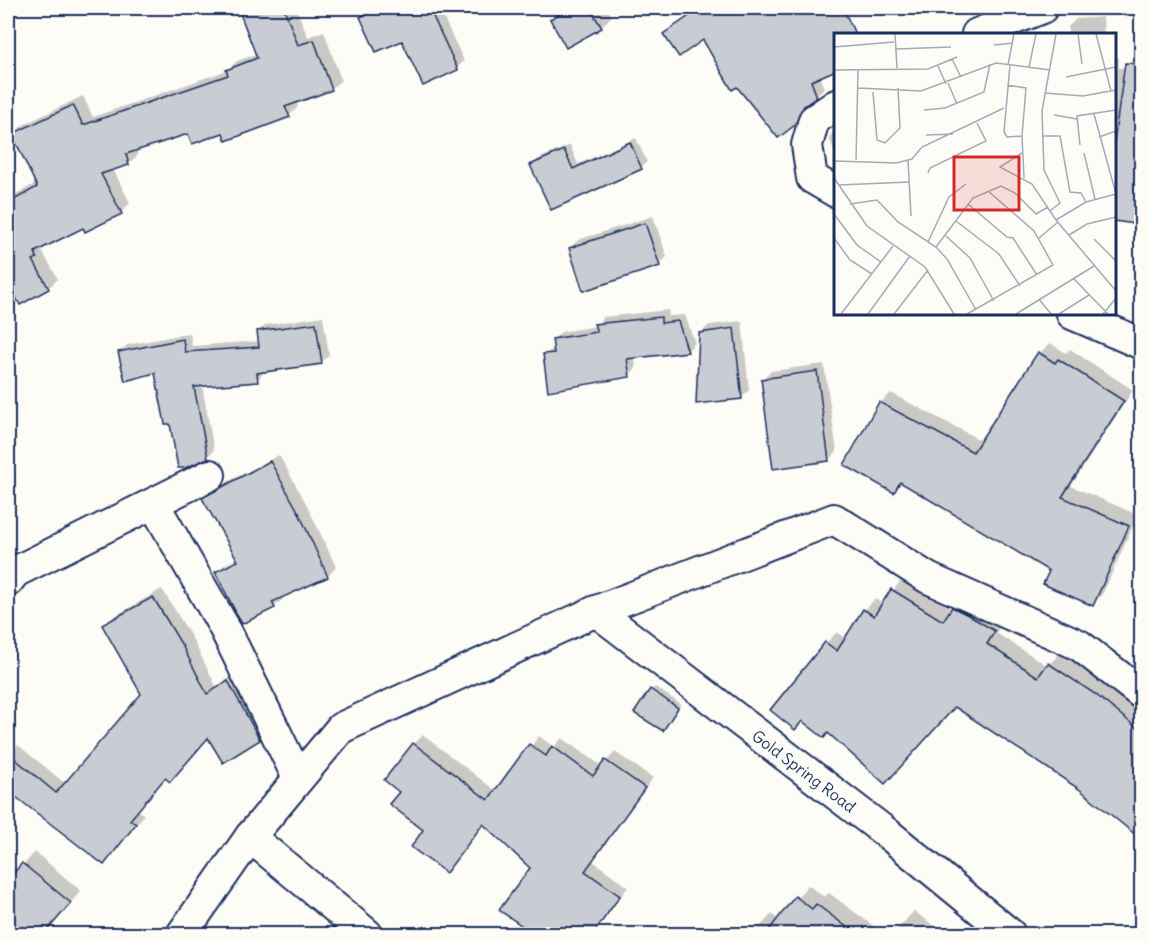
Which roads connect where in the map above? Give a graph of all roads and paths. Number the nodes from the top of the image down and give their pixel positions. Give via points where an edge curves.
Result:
1 (1041, 8) edge
2 (979, 33) edge
3 (834, 106) edge
4 (834, 191) edge
5 (1074, 315) edge
6 (1142, 344) edge
7 (210, 475) dead end
8 (154, 504) junction
9 (8, 582) edge
10 (596, 611) junction
11 (1142, 694) edge
12 (298, 778) junction
13 (250, 837) junction
14 (182, 934) edge
15 (367, 934) edge
16 (1010, 934) edge

1 - 2 street
3 - 4 street via 814,120 807,144 812,178
5 - 6 street
7 - 8 street
8 - 9 street via 15,572
8 - 12 street via 223,625
10 - 11 street via 834,519 928,578 1080,645
10 - 12 street via 341,728
10 - 16 street, Gold Spring Road via 888,834
12 - 13 street
13 - 14 street
13 - 15 street

